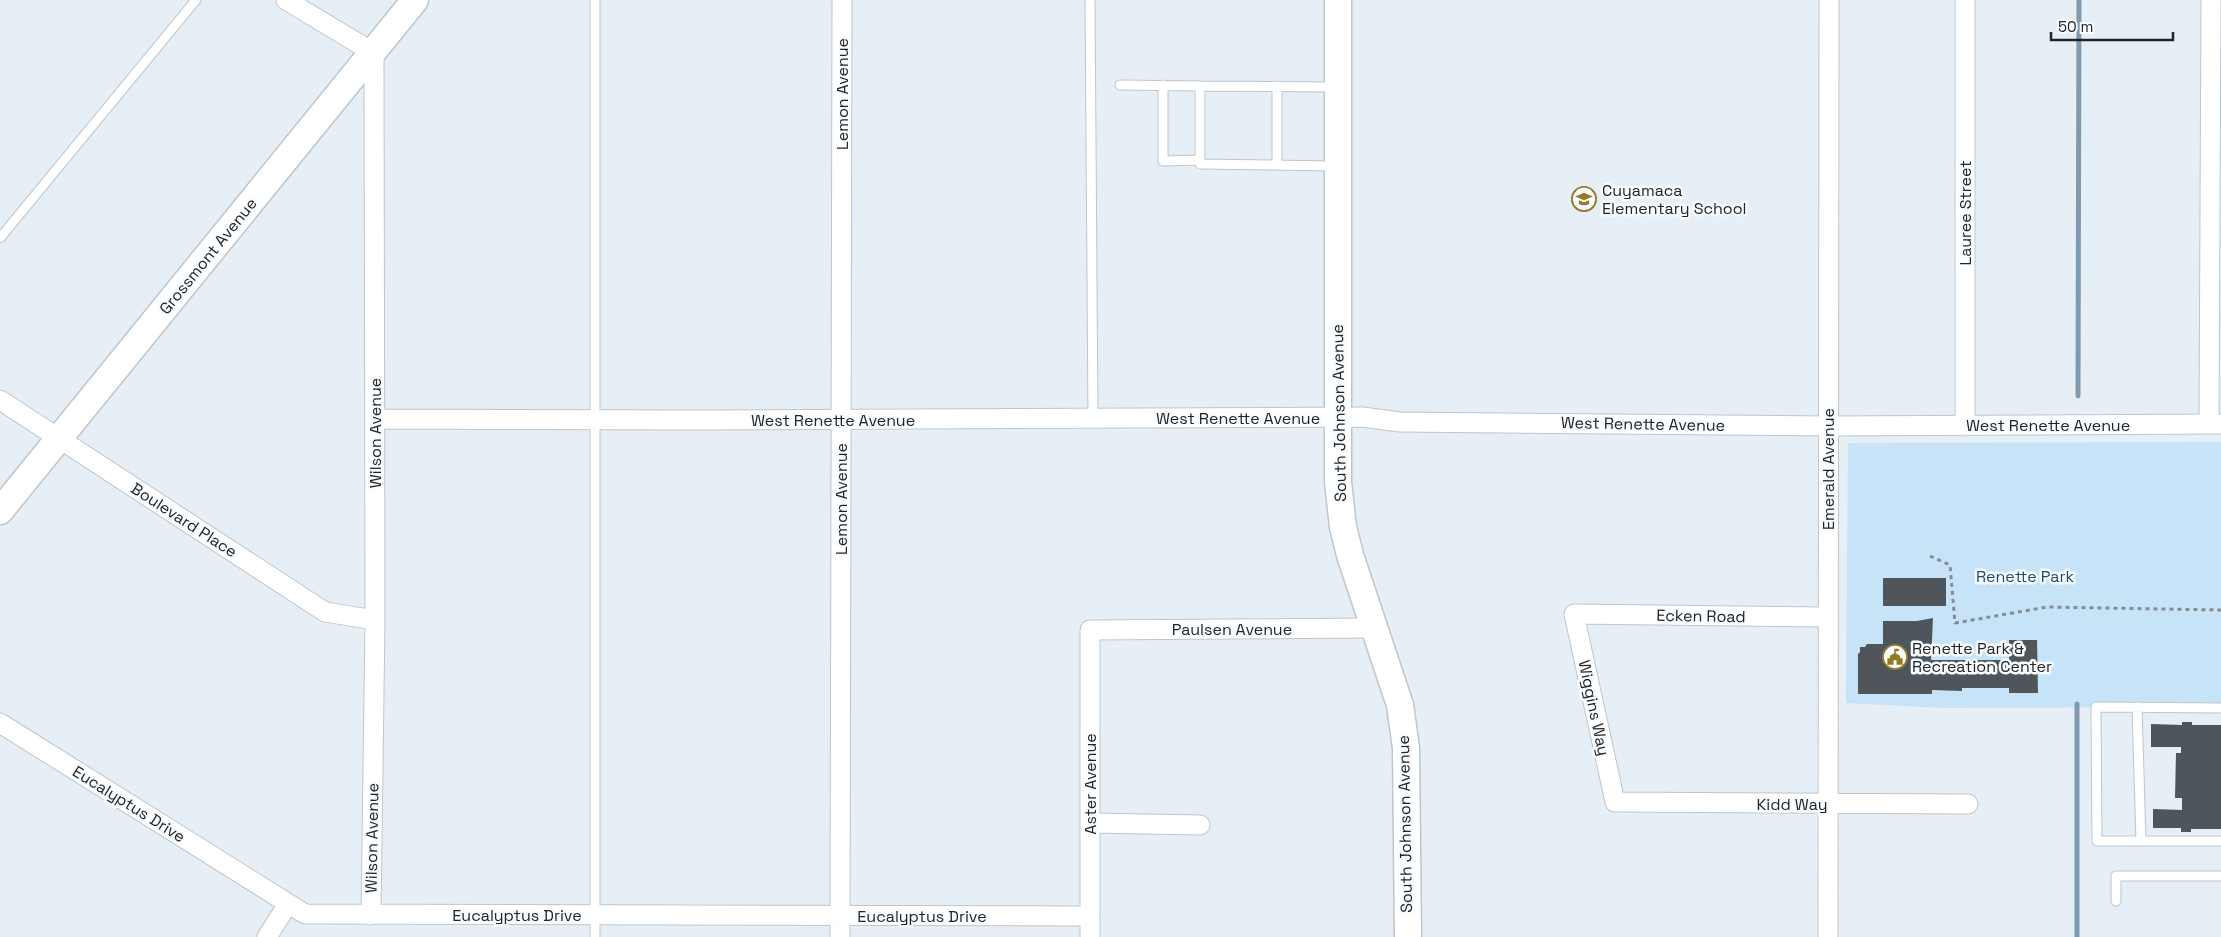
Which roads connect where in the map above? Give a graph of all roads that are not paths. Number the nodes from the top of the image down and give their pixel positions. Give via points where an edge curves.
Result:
1 (196, 0) edge
2 (286, 0) edge
3 (415, 0) edge
4 (595, 0) edge
5 (842, 0) edge
6 (1090, 0) edge
7 (1338, 0) edge
8 (1828, 0) edge
9 (1965, 0) edge
10 (2211, 0) edge
11 (374, 53) junction
12 (1120, 85) dead end
13 (1163, 85) junction
14 (1200, 86) junction
15 (1277, 86) junction
16 (1338, 87) junction
17 (1200, 160) junction
18 (1277, 165) junction
19 (1338, 166) junction
20 (0, 238) edge
21 (0, 400) edge
22 (1337, 417) junction
23 (842, 418) junction
24 (375, 419) junction
25 (1093, 419) junction
26 (596, 420) junction
27 (2215, 424) edge
28 (1828, 426) junction
29 (1965, 426) junction
30 (59, 439) junction
31 (0, 511) edge
32 (1574, 614) joint
33 (1828, 617) junction
34 (375, 620) junction
35 (1374, 628) junction
36 (1090, 630) joint
37 (2137, 707) junction
38 (2221, 708) edge
39 (0, 723) edge
40 (1615, 802) joint
41 (1828, 804) junction
42 (1968, 804) dead end
43 (1090, 823) junction
44 (1200, 825) dead end
45 (2141, 841) junction
46 (2221, 841) edge
47 (2221, 876) edge
48 (2116, 901) dead end
49 (288, 904) junction
50 (371, 915) junction
51 (596, 916) junction
52 (840, 916) junction
53 (1090, 916) junction
54 (268, 937) edge
55 (595, 937) edge
56 (840, 937) edge
57 (1090, 937) edge
58 (1408, 937) edge
59 (1828, 937) edge

1 - 20 lane
2 - 11 street
3 - 11 street, Grossmont Avenue
4 - 26 lane
5 - 23 street, Lemon Avenue
6 - 25 lane
7 - 16 street, South Johnson Avenue
8 - 28 street, Emerald Avenue
9 - 29 street, Lauree Street
10 - 27 street
11 - 24 street, Wilson Avenue
11 - 30 street, Grossmont Avenue
12 - 13 lane
13 - 14 lane
13 - 17 lane via 1163,161
14 - 15 lane
14 - 17 lane
15 - 16 lane
15 - 18 lane
16 - 19 street, South Johnson Avenue
17 - 18 lane via 1200,164
18 - 19 lane
19 - 22 street, South Johnson Avenue
21 - 30 street, Boulevard Place
22 - 25 street, West Renette Avenue
22 - 28 street, West Renette Avenue via 1400,422
22 - 35 street, South Johnson Avenue via 1338,482 1343,527
23 - 25 street, West Renette Avenue
23 - 26 street, West Renette Avenue
23 - 52 street, Lemon Avenue
24 - 26 street, West Renette Avenue
24 - 34 street, Wilson Avenue
26 - 51 lane
27 - 29 street, West Renette Avenue
28 - 29 street, West Renette Avenue
28 - 33 street, Emerald Avenue
30 - 31 street, Grossmont Avenue
30 - 34 street, Boulevard Place via 325,612
32 - 33 street, Ecken Road
32 - 40 street, Wiggins Way
33 - 41 street, Emerald Avenue
34 - 50 street, Wilson Avenue
35 - 36 street, Paulsen Avenue
35 - 58 street, South Johnson Avenue via 1400,705 1406,748
36 - 43 street, Aster Avenue
37 - 38 lane
37 - 45 lane
37 - 45 lane via 2096,707 2097,841
39 - 49 street, Eucalyptus Drive
40 - 41 street, Kidd Way
41 - 42 street, Kidd Way
41 - 59 street, Emerald Avenue
43 - 44 street
43 - 53 street, Aster Avenue
45 - 46 lane
47 - 48 lane via 2116,876
49 - 50 street, Eucalyptus Drive via 305,914
49 - 54 street
50 - 51 street, Eucalyptus Drive
51 - 52 street, Eucalyptus Drive
51 - 55 lane
52 - 53 street, Eucalyptus Drive
52 - 56 street, Lemon Avenue
53 - 57 street, Aster Avenue

